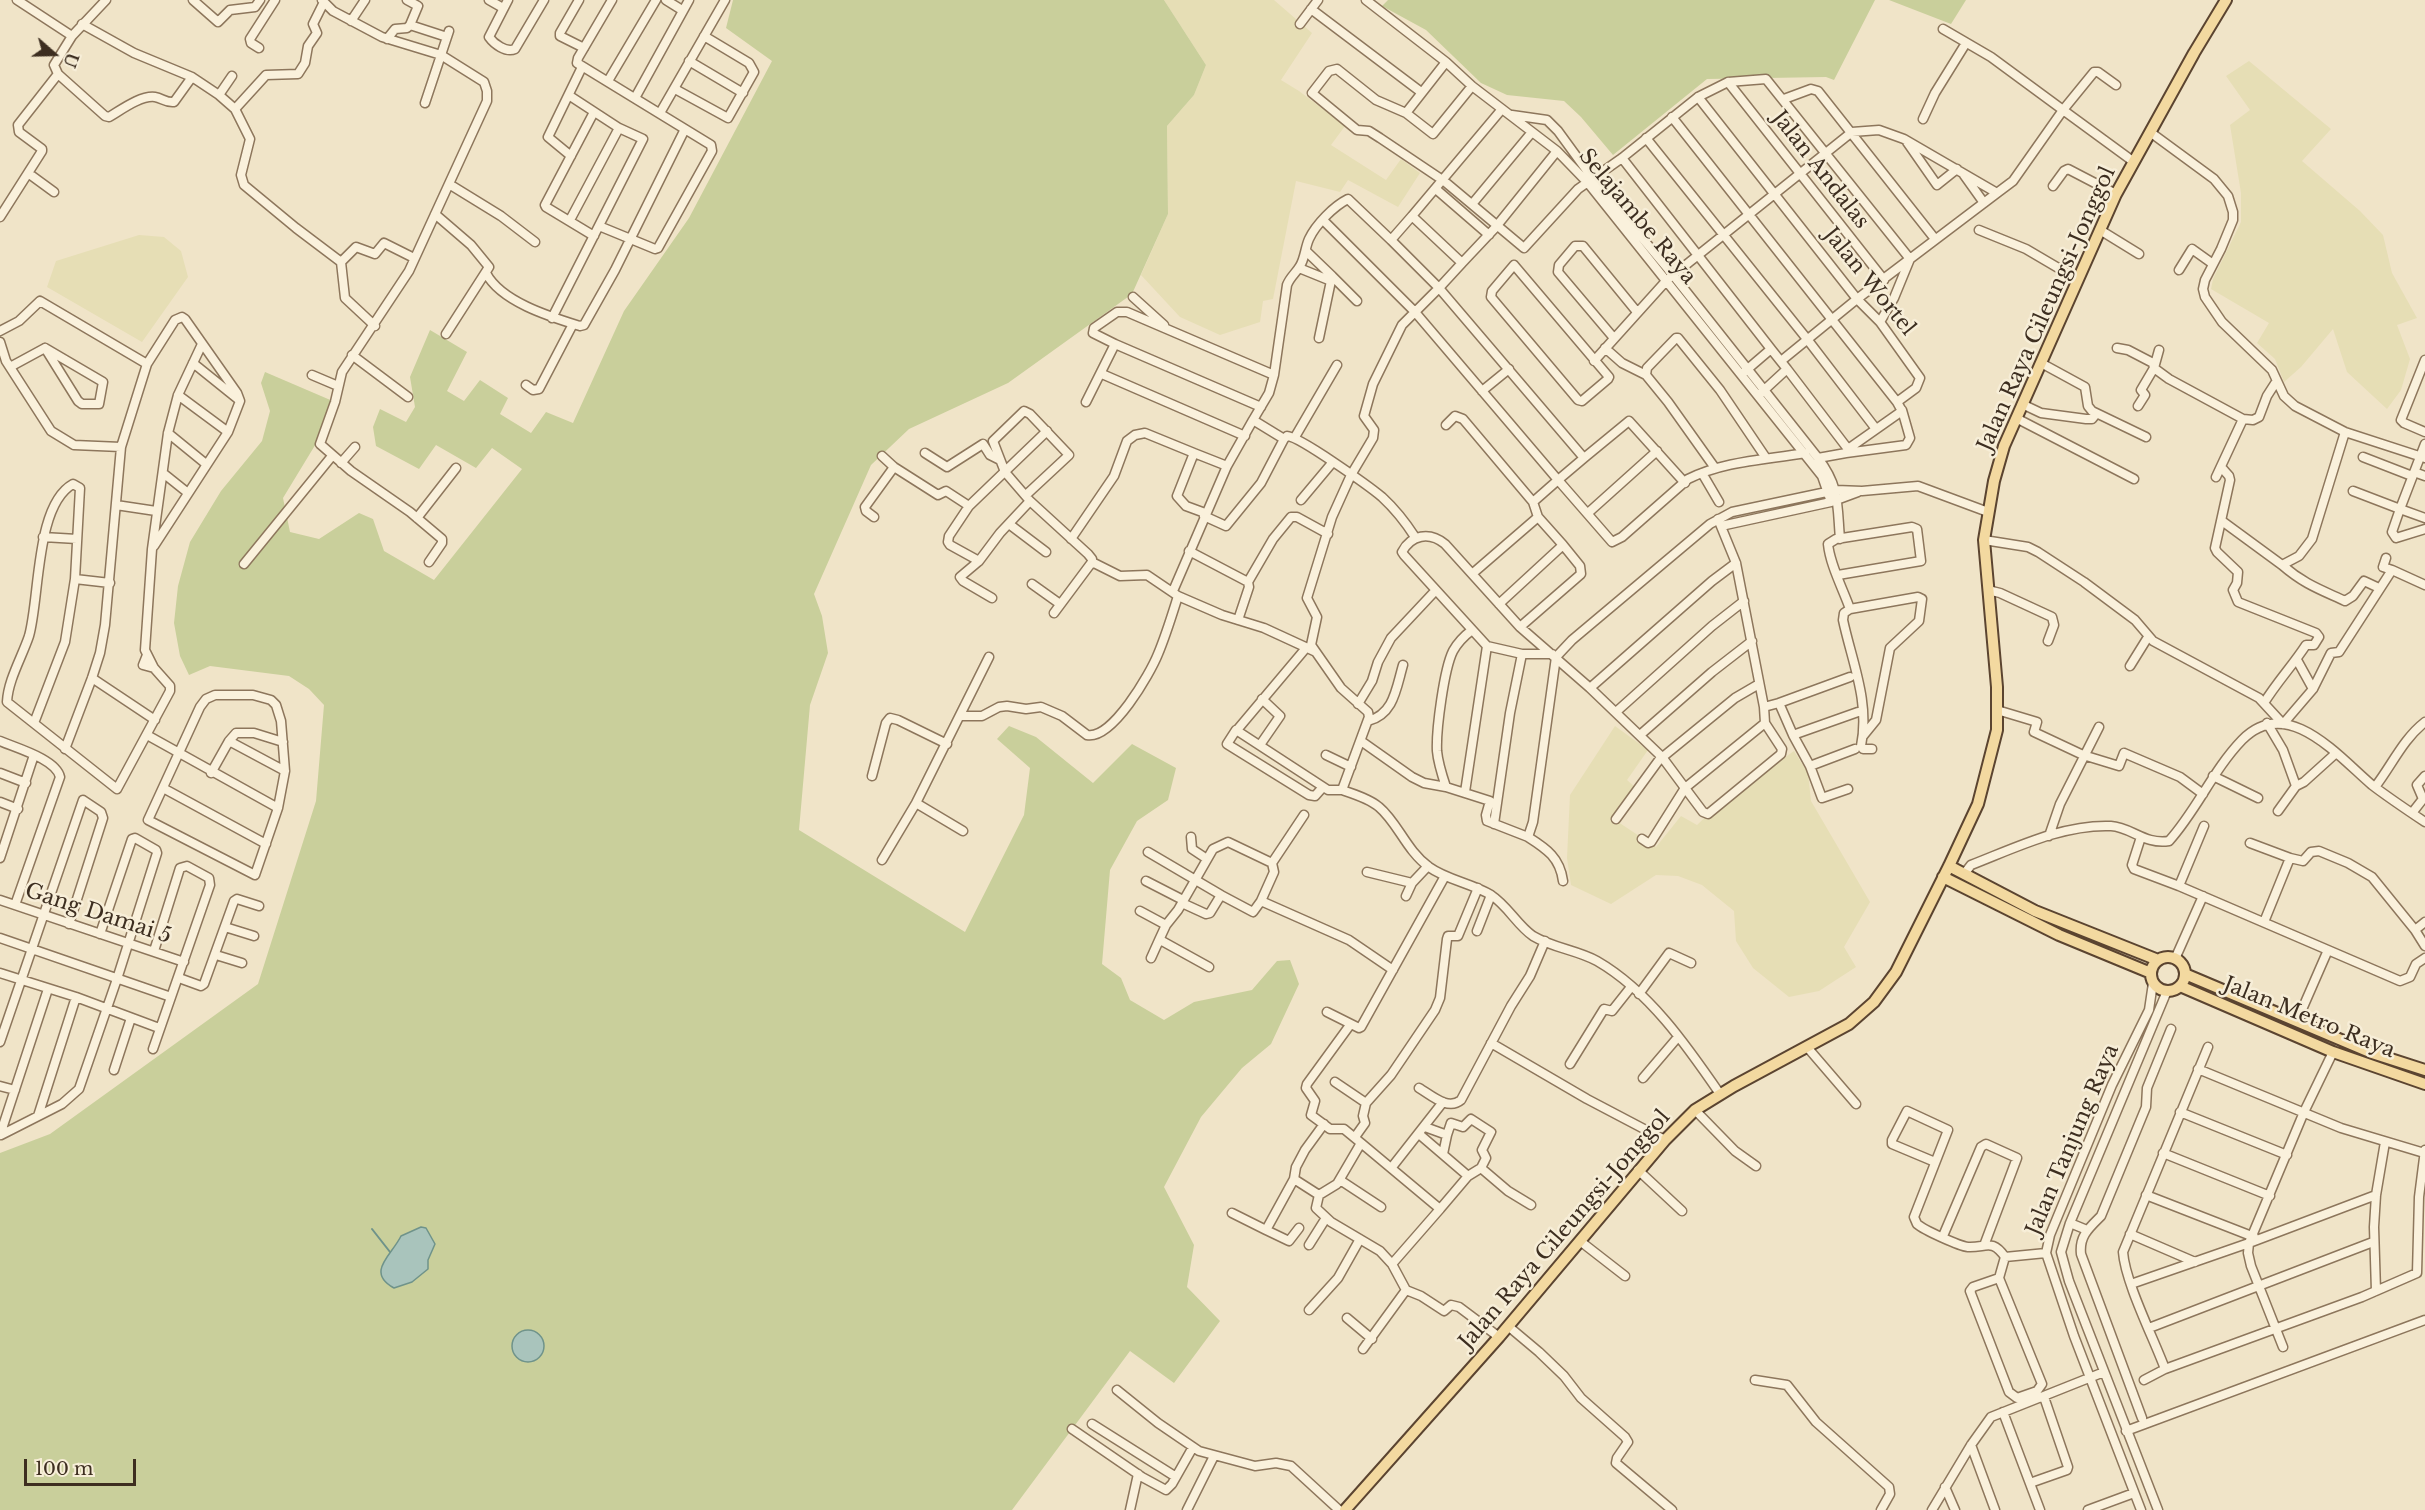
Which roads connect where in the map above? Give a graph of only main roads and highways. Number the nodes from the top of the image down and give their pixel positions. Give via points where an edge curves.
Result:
1 (2226, 0) edge
2 (1949, 866) junction
3 (1943, 877) junction
4 (2158, 960) junction
5 (2185, 974) junction
6 (2152, 978) junction
7 (2180, 986) junction
8 (2425, 1070) edge
9 (2425, 1084) edge
10 (1345, 1510) edge

1 - 2 main road, Jalan Raya Cileungsi-Jonggol via 2116,194 2004,447 1984,540 1997,730 1978,804
2 - 3 main road, Jalan Raya Cileungsi-Jonggol
2 - 4 main road via 2035,911
3 - 6 main road
3 - 10 main road, Jalan Raya Cileungsi-Jonggol via 1896,972 1874,1002 1849,1024 1695,1110 1638,1170 1499,1337
4 - 5 main road via 2175,959
4 - 6 main road
5 - 7 main road
5 - 8 main road, Jalan Metro Raya via 2372,1053
6 - 7 main road via 2166,991
7 - 9 main road, Jalan Metro Raya via 2333,1052

